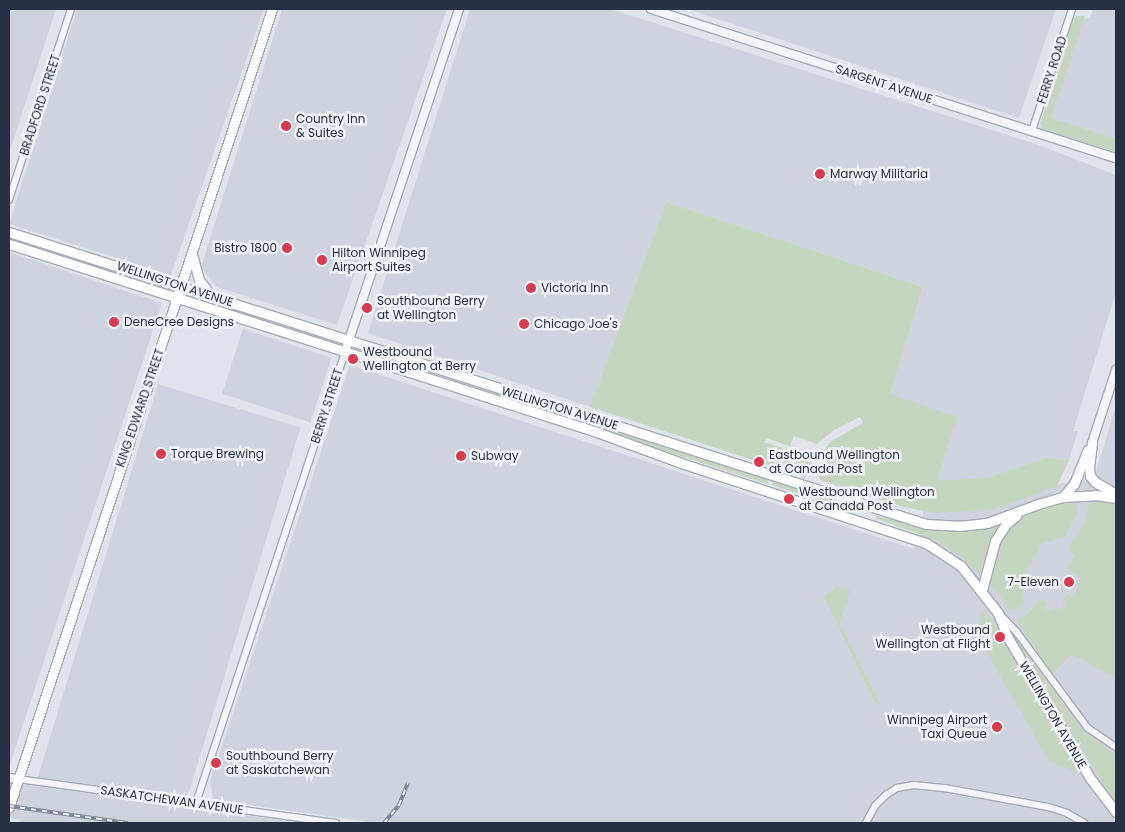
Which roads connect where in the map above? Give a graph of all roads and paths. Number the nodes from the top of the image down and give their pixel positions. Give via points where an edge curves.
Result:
1 (71, 9) edge
2 (272, 9) edge
3 (459, 9) edge
4 (651, 9) edge
5 (1072, 9) edge
6 (1032, 131) junction
7 (1116, 158) edge
8 (9, 200) edge
9 (9, 232) edge
10 (9, 244) edge
11 (192, 253) junction
12 (110, 263) junction
13 (107, 274) junction
14 (180, 286) junction
15 (177, 297) junction
16 (219, 298) junction
17 (348, 341) junction
18 (345, 352) junction
19 (1116, 370) edge
20 (452, 374) junction
21 (450, 385) junction
22 (577, 414) junction
23 (573, 424) junction
24 (1092, 443) junction
25 (1116, 494) edge
26 (1063, 497) junction
27 (1116, 498) edge
28 (1021, 510) junction
29 (982, 590) junction
30 (998, 613) junction
31 (1116, 747) edge
32 (9, 778) edge
33 (19, 779) junction
34 (196, 803) junction
35 (9, 807) edge
36 (1116, 812) edge
37 (336, 823) edge
38 (866, 823) edge
39 (1084, 823) edge

1 - 8 street, BRADFORD STREET
2 - 11 main road, KING EDWARD STREET
3 - 17 street, BERRY STREET
4 - 6 street, SARGENT AVENUE
5 - 6 street, FERRY ROAD
6 - 7 street, SARGENT AVENUE
9 - 12 main road, WELLINGTON AVENUE
10 - 13 main road, WELLINGTON AVENUE
11 - 14 main road, KING EDWARD STREET
11 - 16 main road via 199,280 210,294
12 - 13 street
12 - 14 main road, WELLINGTON AVENUE
13 - 15 main road, WELLINGTON AVENUE
14 - 15 main road, KING EDWARD STREET
14 - 16 main road, WELLINGTON AVENUE
15 - 18 main road, WELLINGTON AVENUE
15 - 33 main road, KING EDWARD STREET
16 - 17 main road, WELLINGTON AVENUE
17 - 18 street, BERRY STREET
17 - 20 main road, WELLINGTON AVENUE
18 - 21 main road, WELLINGTON AVENUE
18 - 34 street, BERRY STREET
19 - 24 street
20 - 21 street
20 - 22 main road, WELLINGTON AVENUE
21 - 23 main road, WELLINGTON AVENUE
22 - 23 street
22 - 28 main road, WELLINGTON AVENUE via 926,524 973,525 1001,519
23 - 29 main road, WELLINGTON AVENUE via 684,464 916,538 956,561
24 - 25 main road via 1088,467 1090,476
24 - 26 main road via 1074,484
26 - 27 main road, WELLINGTON AVENUE via 1096,495
26 - 28 main road, WELLINGTON AVENUE
28 - 29 main road via 995,541
29 - 30 main road, WELLINGTON AVENUE
30 - 31 street, WELLINGTON AVENUE via 1018,632 1088,728
30 - 36 main road, WELLINGTON AVENUE via 1007,636 1085,769
32 - 33 street, SASKATCHEWAN AVENUE
33 - 34 street, SASKATCHEWAN AVENUE
33 - 35 main road, KING EDWARD STREET
34 - 37 street, SASKATCHEWAN AVENUE
38 - 39 street via 875,806 886,795 897,788 914,785 1049,807

